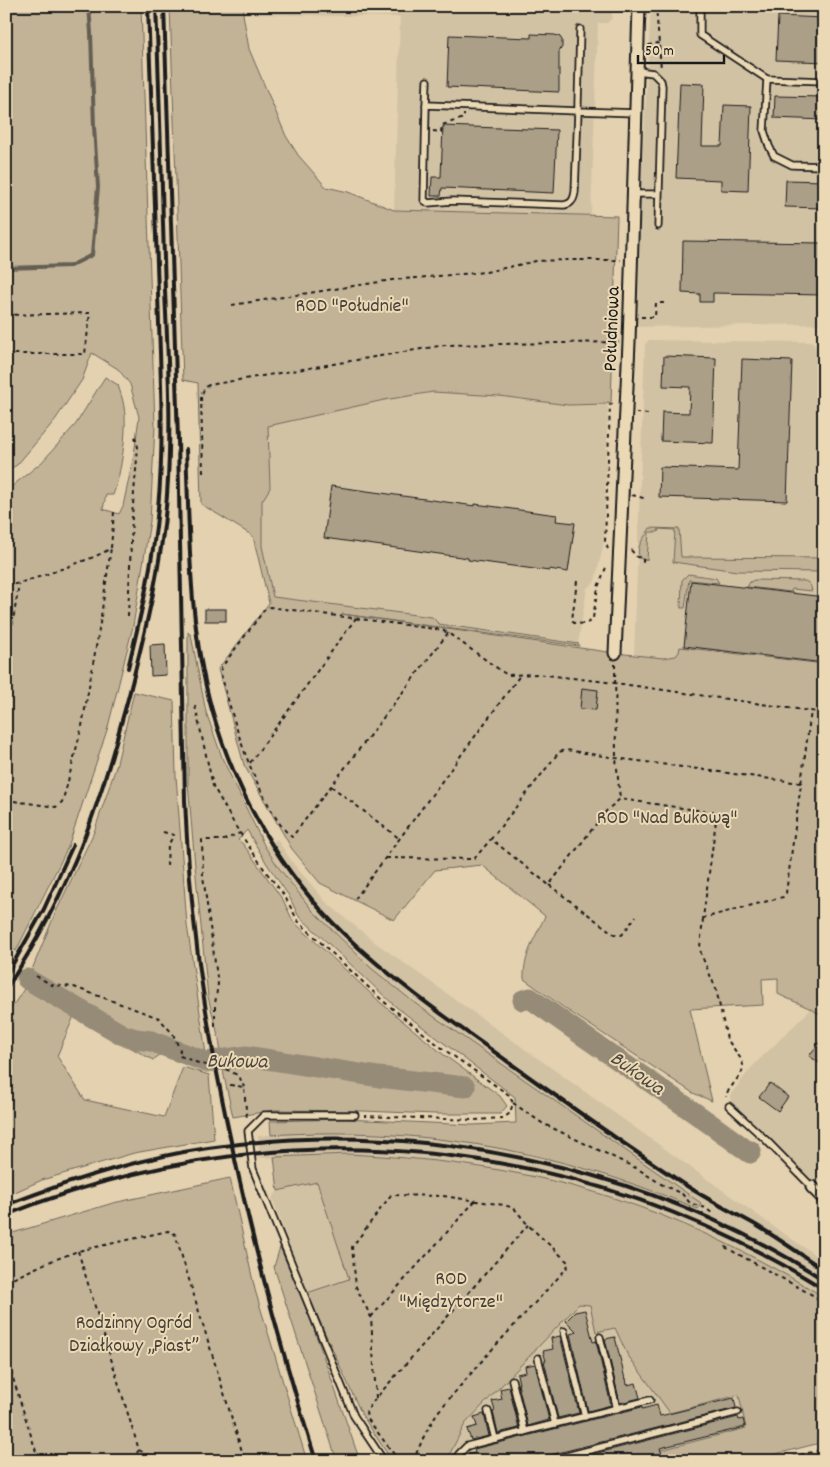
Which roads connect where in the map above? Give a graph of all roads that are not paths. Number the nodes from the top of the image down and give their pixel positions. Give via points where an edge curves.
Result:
1 (615, 6) edge
2 (700, 6) edge
3 (641, 7) edge
4 (580, 30) dead end
5 (638, 71) junction
6 (767, 79) junction
7 (427, 81) dead end
8 (824, 81) edge
9 (426, 105) junction
10 (578, 111) junction
11 (636, 113) junction
12 (824, 166) edge
13 (633, 194) junction
14 (658, 194) junction
15 (658, 226) dead end
16 (615, 653) road end
17 (729, 1106) road end
18 (354, 1115) road end
19 (812, 1187) joint
20 (824, 1199) edge
21 (564, 1331) dead end
22 (600, 1337) dead end
23 (538, 1358) dead end
24 (512, 1380) dead end
25 (650, 1400) dead end
26 (617, 1409) junction
27 (488, 1411) dead end
28 (738, 1412) dead end
29 (585, 1417) junction
30 (555, 1424) junction
31 (526, 1432) junction
32 (495, 1439) junction
33 (384, 1461) edge
34 (455, 1461) edge
35 (547, 1461) edge

1 - 3 lane
2 - 6 lane via 700,35
3 - 5 street, Południowa
4 - 10 lane
5 - 11 street, Południowa
5 - 14 lane via 653,73 661,81
6 - 8 lane
6 - 12 lane via 764,131 774,156 792,165
7 - 9 lane
9 - 10 lane
9 - 10 lane via 423,197 428,203 568,205 575,192
10 - 11 lane
11 - 13 street, Południowa
13 - 14 lane
13 - 16 street, Południowa via 622,549
14 - 15 lane
17 - 19 lane
18 - 33 lane via 264,1115 248,1131 253,1169 354,1416
19 - 20 street
21 - 29 lane
22 - 26 lane
23 - 30 lane
24 - 31 lane
25 - 26 lane
26 - 29 lane
27 - 32 lane
28 - 35 lane
29 - 30 lane
30 - 31 lane
31 - 32 lane
32 - 34 lane via 467,1446

